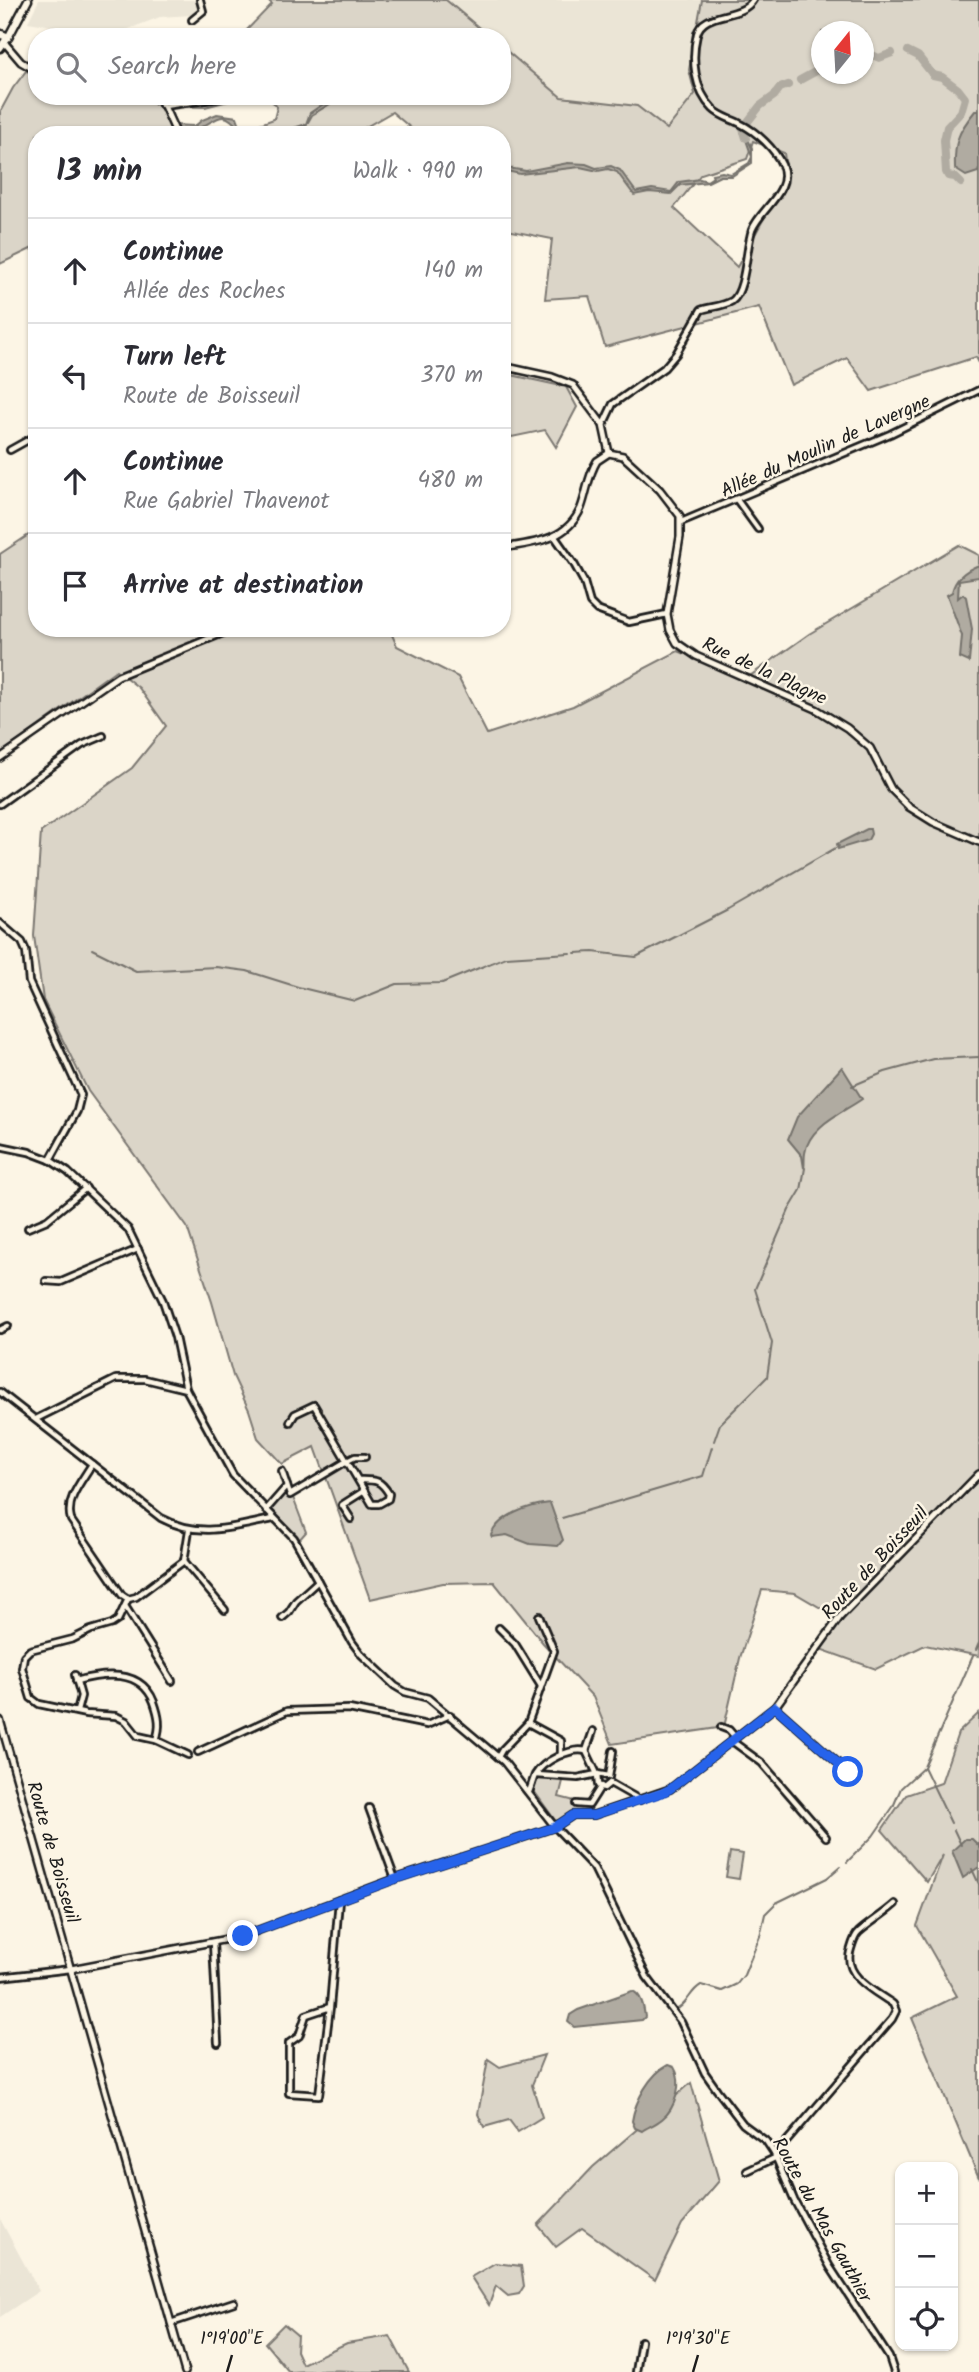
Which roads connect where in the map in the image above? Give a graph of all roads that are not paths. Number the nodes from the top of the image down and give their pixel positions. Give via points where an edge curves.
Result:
1 (28, 0) edge
2 (200, 0) edge
3 (753, 0) edge
4 (192, 20) dead end
5 (2, 43) edge
6 (28, 66) edge
7 (171, 105) edge
8 (164, 106) joint
9 (173, 126) edge
10 (511, 368) edge
11 (979, 390) edge
12 (603, 425) junction
13 (28, 440) edge
14 (10, 450) dead end
15 (609, 453) junction
16 (737, 500) junction
17 (681, 522) junction
18 (758, 529) dead end
19 (555, 537) junction
20 (511, 547) edge
21 (667, 614) junction
22 (213, 637) edge
23 (103, 736) dead end
24 (0, 758) edge
25 (0, 804) edge
26 (979, 842) edge
27 (0, 923) edge
28 (0, 1146) edge
29 (50, 1160) junction
30 (86, 1188) junction
31 (28, 1228) dead end
32 (138, 1249) junction
33 (46, 1281) dead end
34 (8, 1326) dead end
35 (0, 1330) edge
36 (186, 1389) junction
37 (0, 1392) edge
38 (36, 1419) junction
39 (290, 1422) dead end
40 (365, 1457) dead end
41 (347, 1461) junction
42 (92, 1464) junction
43 (282, 1471) dead end
44 (979, 1474) edge
45 (359, 1480) junction
46 (287, 1486) junction
47 (365, 1491) junction
48 (266, 1510) junction
49 (274, 1519) junction
50 (351, 1519) dead end
51 (189, 1530) junction
52 (184, 1561) junction
53 (318, 1581) junction
54 (128, 1599) junction
55 (125, 1606) junction
56 (225, 1610) dead end
57 (539, 1616) dead end
58 (282, 1618) dead end
59 (499, 1628) dead end
60 (172, 1682) dead end
61 (541, 1686) junction
62 (775, 1707) junction
63 (77, 1711) junction
64 (450, 1715) junction
65 (0, 1720) edge
66 (528, 1723) junction
67 (720, 1727) dead end
68 (593, 1731) dead end
69 (734, 1739) junction
70 (156, 1740) junction
71 (586, 1751) junction
72 (613, 1751) dead end
73 (198, 1752) dead end
74 (188, 1755) dead end
75 (561, 1755) junction
76 (498, 1757) junction
77 (855, 1773) dead end
78 (597, 1774) junction
79 (536, 1775) junction
80 (609, 1776) junction
81 (610, 1783) junction
82 (601, 1786) junction
83 (529, 1792) junction
84 (640, 1800) junction
85 (576, 1804) dead end
86 (589, 1805) junction
87 (369, 1808) dead end
88 (597, 1814) junction
89 (555, 1827) junction
90 (826, 1837) dead end
91 (396, 1879) junction
92 (339, 1900) junction
93 (895, 1904) dead end
94 (213, 1942) junction
95 (71, 1969) junction
96 (0, 1978) edge
97 (330, 2007) junction
98 (218, 2043) dead end
99 (775, 2155) junction
100 (747, 2171) dead end
101 (234, 2302) dead end
102 (171, 2323) junction
103 (641, 2341) dead end
104 (185, 2372) edge
105 (636, 2372) edge
106 (894, 2372) edge

1 - 5 main road
2 - 4 street via 203,10
3 - 12 street via 739,13 709,20 698,32 694,70 713,109 770,148 782,165 783,185 751,233 739,290 732,301 701,310 676,355 613,404
5 - 6 main road
7 - 8 street
8 - 9 main road
10 - 12 main road via 573,385
11 - 16 street, Allée du Moulin de Lavergne
12 - 15 main road
13 - 14 street
15 - 17 main road via 623,456 660,490 677,509
15 - 19 main road via 595,463 581,508
16 - 17 street, Allée du Moulin de Lavergne
16 - 18 street
17 - 21 main road
19 - 20 main road
19 - 21 street via 575,564 597,610 629,622
21 - 26 main road, Rue de la Plagne via 673,637 688,652 848,728 870,748 891,789 909,807
22 - 24 main road via 118,676
23 - 25 street via 82,745
27 - 29 street via 22,942 29,982 81,1095
28 - 29 street
29 - 30 street, Route du Mas Gauthier
30 - 31 street via 47,1220
30 - 32 street, Route du Mas Gauthier via 128,1228
32 - 33 street via 61,1282
32 - 36 street, Route du Mas Gauthier via 163,1301
34 - 35 street
36 - 38 street via 145,1378 116,1379
36 - 48 street, Route du Mas Gauthier via 233,1475
37 - 38 street
38 - 42 street
39 - 41 street via 295,1414 314,1405
40 - 41 street
41 - 45 street
41 - 46 street via 290,1496
42 - 51 street via 162,1518
42 - 54 street via 71,1500 71,1520
43 - 46 street
44 - 62 main road, Route de Boisseuil via 840,1617
45 - 47 street
45 - 47 street via 382,1482 388,1499 372,1504
46 - 48 street
47 - 50 street via 342,1505
48 - 49 street, Route du Mas Gauthier
49 - 51 street
49 - 53 street, Route du Mas Gauthier via 294,1538
51 - 52 street
52 - 54 street
52 - 56 street
53 - 58 street
53 - 64 street, Route du Mas Gauthier via 360,1654 395,1686 428,1698
54 - 55 street
55 - 60 street
55 - 63 street via 112,1624 30,1650 24,1656 22,1668 34,1702
57 - 61 street via 554,1651
59 - 61 street via 515,1644
61 - 66 street
62 - 69 main road, Route de Boisseuil
62 - 77 street via 848,1772
63 - 70 street via 116,1716 138,1736
63 - 70 street via 81,1696 76,1678 134,1678 151,1694 158,1713
64 - 73 street via 428,1725 349,1709 287,1711
64 - 76 street, Route du Mas Gauthier
65 - 95 main road, Route de Boisseuil
66 - 75 street via 561,1741
66 - 76 street
67 - 69 street via 729,1730
68 - 71 street
69 - 84 main road, Route de Boisseuil via 670,1789
69 - 90 street via 762,1763
70 - 74 street
71 - 75 street
71 - 78 street
72 - 80 street
75 - 79 street
76 - 83 street, Route du Mas Gauthier
78 - 79 street via 578,1778
78 - 80 street
78 - 82 street
79 - 83 street
80 - 81 street
81 - 82 street
81 - 84 street
82 - 86 street
83 - 89 street, Route du Mas Gauthier
84 - 88 main road, Route de Boisseuil
85 - 86 street
86 - 88 street
87 - 91 street
88 - 89 main road, Route de Boisseuil via 573,1815
89 - 91 main road, Route de Boisseuil
89 - 99 street, Route du Mas Gauthier via 600,1876 647,1977 676,2015 711,2081 743,2124 766,2141
91 - 92 main road, Route de Boisseuil
92 - 94 main road, Route de Boisseuil via 243,1936
92 - 97 street
93 - 99 street via 858,1933 848,1959 850,1969 896,2011
94 - 95 main road, Route de Boisseuil
94 - 98 street
95 - 96 street
95 - 102 main road, Route de Boisseuil
97 - 97 street via 319,2095 289,2093 289,2042 299,2036 306,2015
99 - 100 street
99 - 106 street, Route du Mas Gauthier via 818,2245
101 - 102 street
102 - 104 main road, Route de Boisseuil
103 - 105 street

